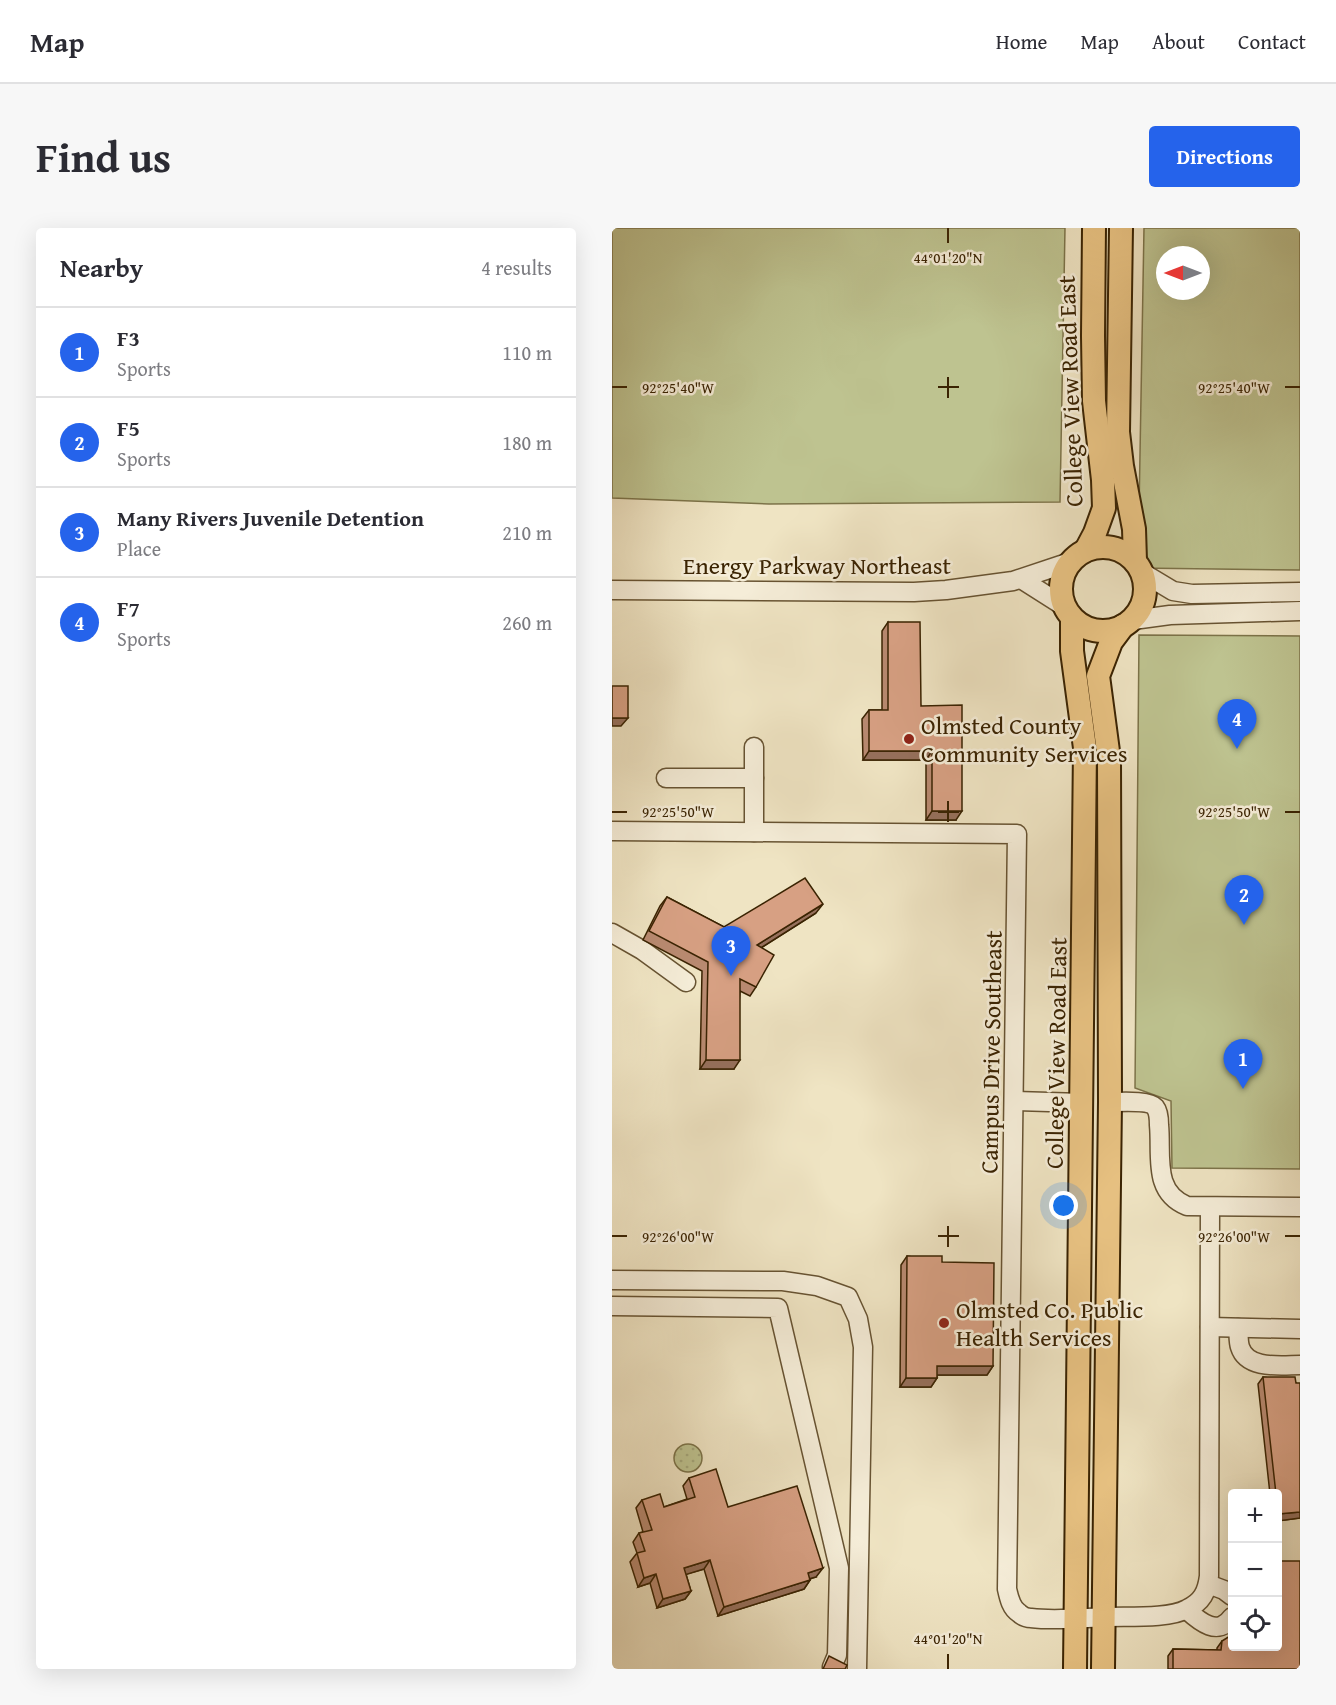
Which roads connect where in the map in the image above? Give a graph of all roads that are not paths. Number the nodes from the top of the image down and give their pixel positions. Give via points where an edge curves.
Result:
1 (1094, 228) edge
2 (1121, 228) edge
3 (1078, 556) junction
4 (1139, 567) junction
5 (1021, 579) junction
6 (612, 590) edge
7 (1300, 592) edge
8 (1300, 611) edge
9 (1068, 613) junction
10 (1128, 623) junction
11 (753, 747) dead end
12 (666, 778) dead end
13 (754, 778) junction
14 (612, 831) edge
15 (754, 832) junction
16 (612, 933) edge
17 (686, 982) dead end
18 (1014, 1101) junction
19 (1082, 1102) junction
20 (1110, 1102) junction
21 (1210, 1207) junction
22 (1300, 1207) edge
23 (612, 1280) edge
24 (612, 1306) edge
25 (1210, 1328) junction
26 (1238, 1328) junction
27 (1300, 1329) edge
28 (1300, 1365) edge
29 (1208, 1584) junction
30 (1228, 1593) edge
31 (1187, 1610) junction
32 (1104, 1617) junction
33 (1076, 1619) junction
34 (1228, 1623) edge
35 (832, 1667) edge
36 (857, 1669) edge
37 (1075, 1669) edge
38 (1104, 1669) edge

1 - 3 main road, College View Road East via 1094,402 1104,508 1095,533
2 - 4 main road, College View Road East via 1118,432
3 - 4 main road via 1099,546 1112,547 1125,552
3 - 5 street, Energy Parkway Northeast
3 - 9 main road via 1062,576 1060,592
4 - 7 street via 1173,591 1192,594
4 - 10 main road via 1145,598
5 - 6 street, Energy Parkway Northeast via 914,592
5 - 9 street
8 - 10 street via 1170,615
9 - 10 main road via 1079,624 1096,631 1115,630
9 - 19 main road, College View Road East via 1085,748
10 - 20 main road via 1111,642 1098,676 1109,759
11 - 13 street
12 - 13 street
13 - 15 street
14 - 15 street, Campus Drive Southeast
15 - 18 street, Campus Drive Southeast via 1017,834
16 - 17 street
18 - 19 street
18 - 33 street, Campus Drive Southeast via 1007,1589 1012,1606 1028,1618
19 - 33 main road, College View Road East
20 - 21 street via 1148,1103 1156,1108 1160,1172 1172,1197 1187,1206
20 - 32 main road
21 - 22 street
21 - 25 street
23 - 36 street via 783,1281 848,1297 858,1319 863,1347
24 - 35 street via 778,1308 839,1568 837,1655
25 - 26 street
25 - 29 street
26 - 27 street
26 - 28 street via 1240,1348 1256,1363
29 - 30 street
29 - 31 street via 1200,1600
31 - 32 street, Campus Drive Southeast
31 - 34 street via 1210,1626
32 - 33 street, Campus Drive Southeast
32 - 38 main road
33 - 37 main road, College View Road East

